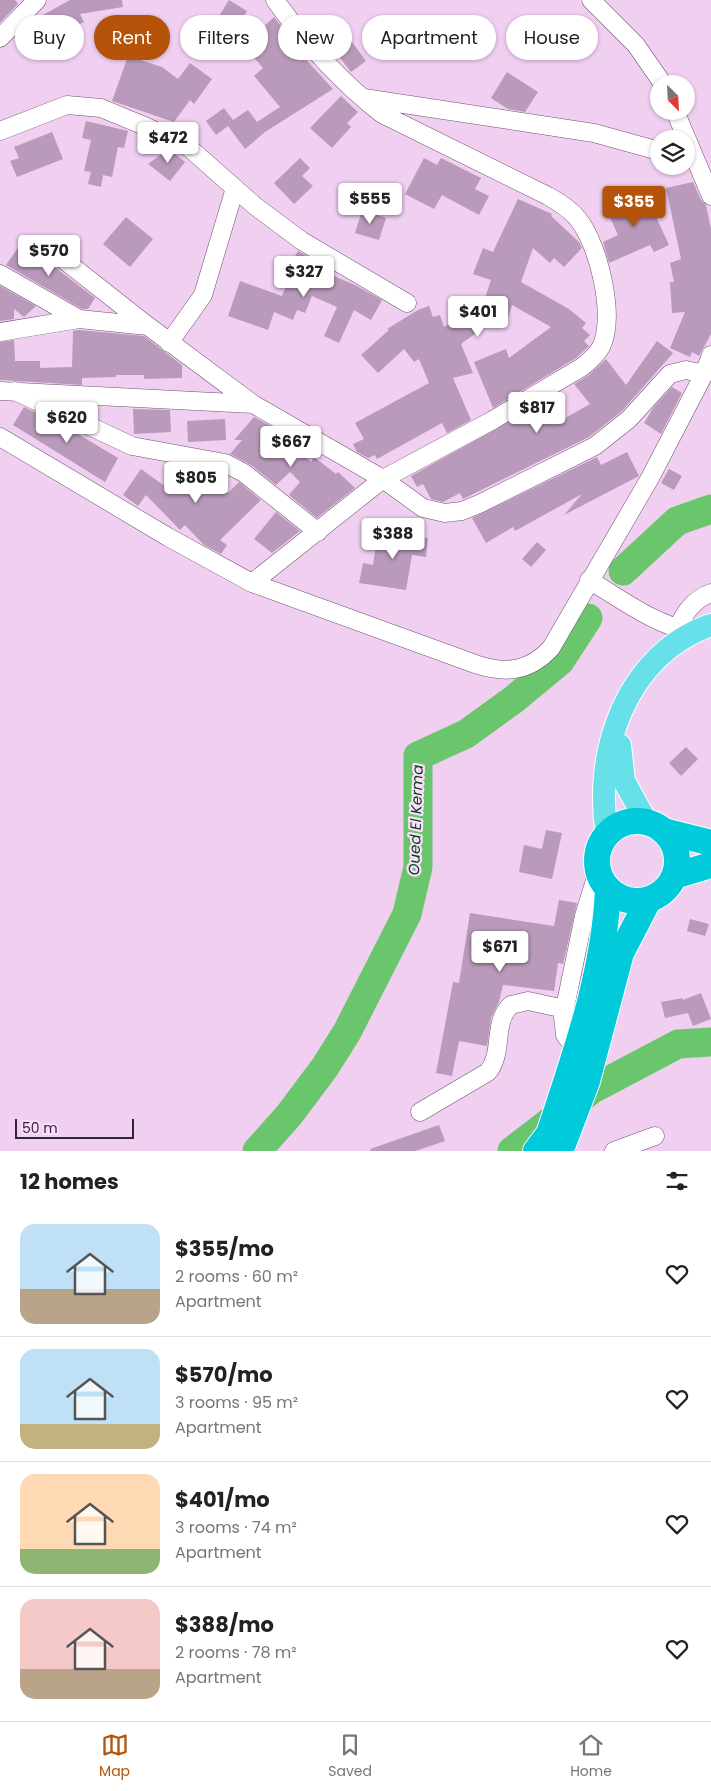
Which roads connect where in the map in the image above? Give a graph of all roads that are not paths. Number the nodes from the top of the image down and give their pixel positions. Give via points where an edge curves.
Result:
1 (275, 0) edge
2 (591, 0) edge
3 (31, 2) edge
4 (0, 38) edge
5 (658, 75) edge
6 (361, 98) junction
7 (0, 131) edge
8 (650, 149) edge
9 (695, 166) edge
10 (235, 188) junction
11 (711, 196) edge
12 (45, 245) dead end
13 (0, 274) edge
14 (407, 303) dead end
15 (79, 319) junction
16 (148, 326) junction
17 (0, 332) edge
18 (169, 342) junction
19 (711, 356) edge
20 (704, 374) junction
21 (8, 391) edge
22 (253, 404) junction
23 (0, 437) edge
24 (383, 479) junction
25 (318, 532) junction
26 (589, 580) junction
27 (252, 583) junction
28 (711, 593) edge
29 (693, 629) edge
30 (618, 716) junction
31 (655, 826) junction
32 (607, 834) junction
33 (711, 843) edge
34 (711, 866) edge
35 (674, 876) junction
36 (603, 880) junction
37 (649, 899) junction
38 (564, 1009) junction
39 (575, 1048) junction
40 (577, 1078) junction
41 (420, 1112) dead end
42 (655, 1136) dead end
43 (552, 1144) edge
44 (614, 1151) edge

1 - 6 street via 302,37
2 - 5 street via 636,45
3 - 4 street
6 - 8 street via 594,133
6 - 24 street via 382,114 565,207 579,219 586,234 599,267 606,302 607,322 601,346 582,367 493,420
7 - 10 street via 67,105 101,108 186,145
9 - 11 street
10 - 14 street via 302,240
10 - 18 street via 203,295
12 - 16 street
13 - 15 street
15 - 16 street
15 - 17 street
16 - 18 street
18 - 22 street
19 - 20 street
20 - 24 street via 686,370 670,374 624,424 595,446 462,511 445,513 423,508
20 - 26 street via 650,478
21 - 22 street
21 - 25 street via 132,446 225,464 244,473
22 - 24 street
23 - 27 street
24 - 25 street
25 - 27 street
26 - 27 street via 550,648 533,663 511,671 478,664
26 - 29 street
28 - 29 street via 695,601 684,615
29 - 30 main road via 665,649 648,667 634,684
30 - 31 main road via 624,781
30 - 32 main road via 604,790
31 - 32 highway via 625,822
31 - 33 highway
31 - 35 highway via 676,848 678,859
32 - 36 highway via 598,851
34 - 35 highway
35 - 37 highway via 667,888
36 - 37 highway via 627,900
36 - 38 street via 584,916
36 - 39 highway via 606,927
37 - 40 highway via 619,958
38 - 39 street via 564,1030
38 - 41 street via 528,1001 512,1005 502,1020 495,1062 488,1072
39 - 40 highway
40 - 43 highway
42 - 44 street

